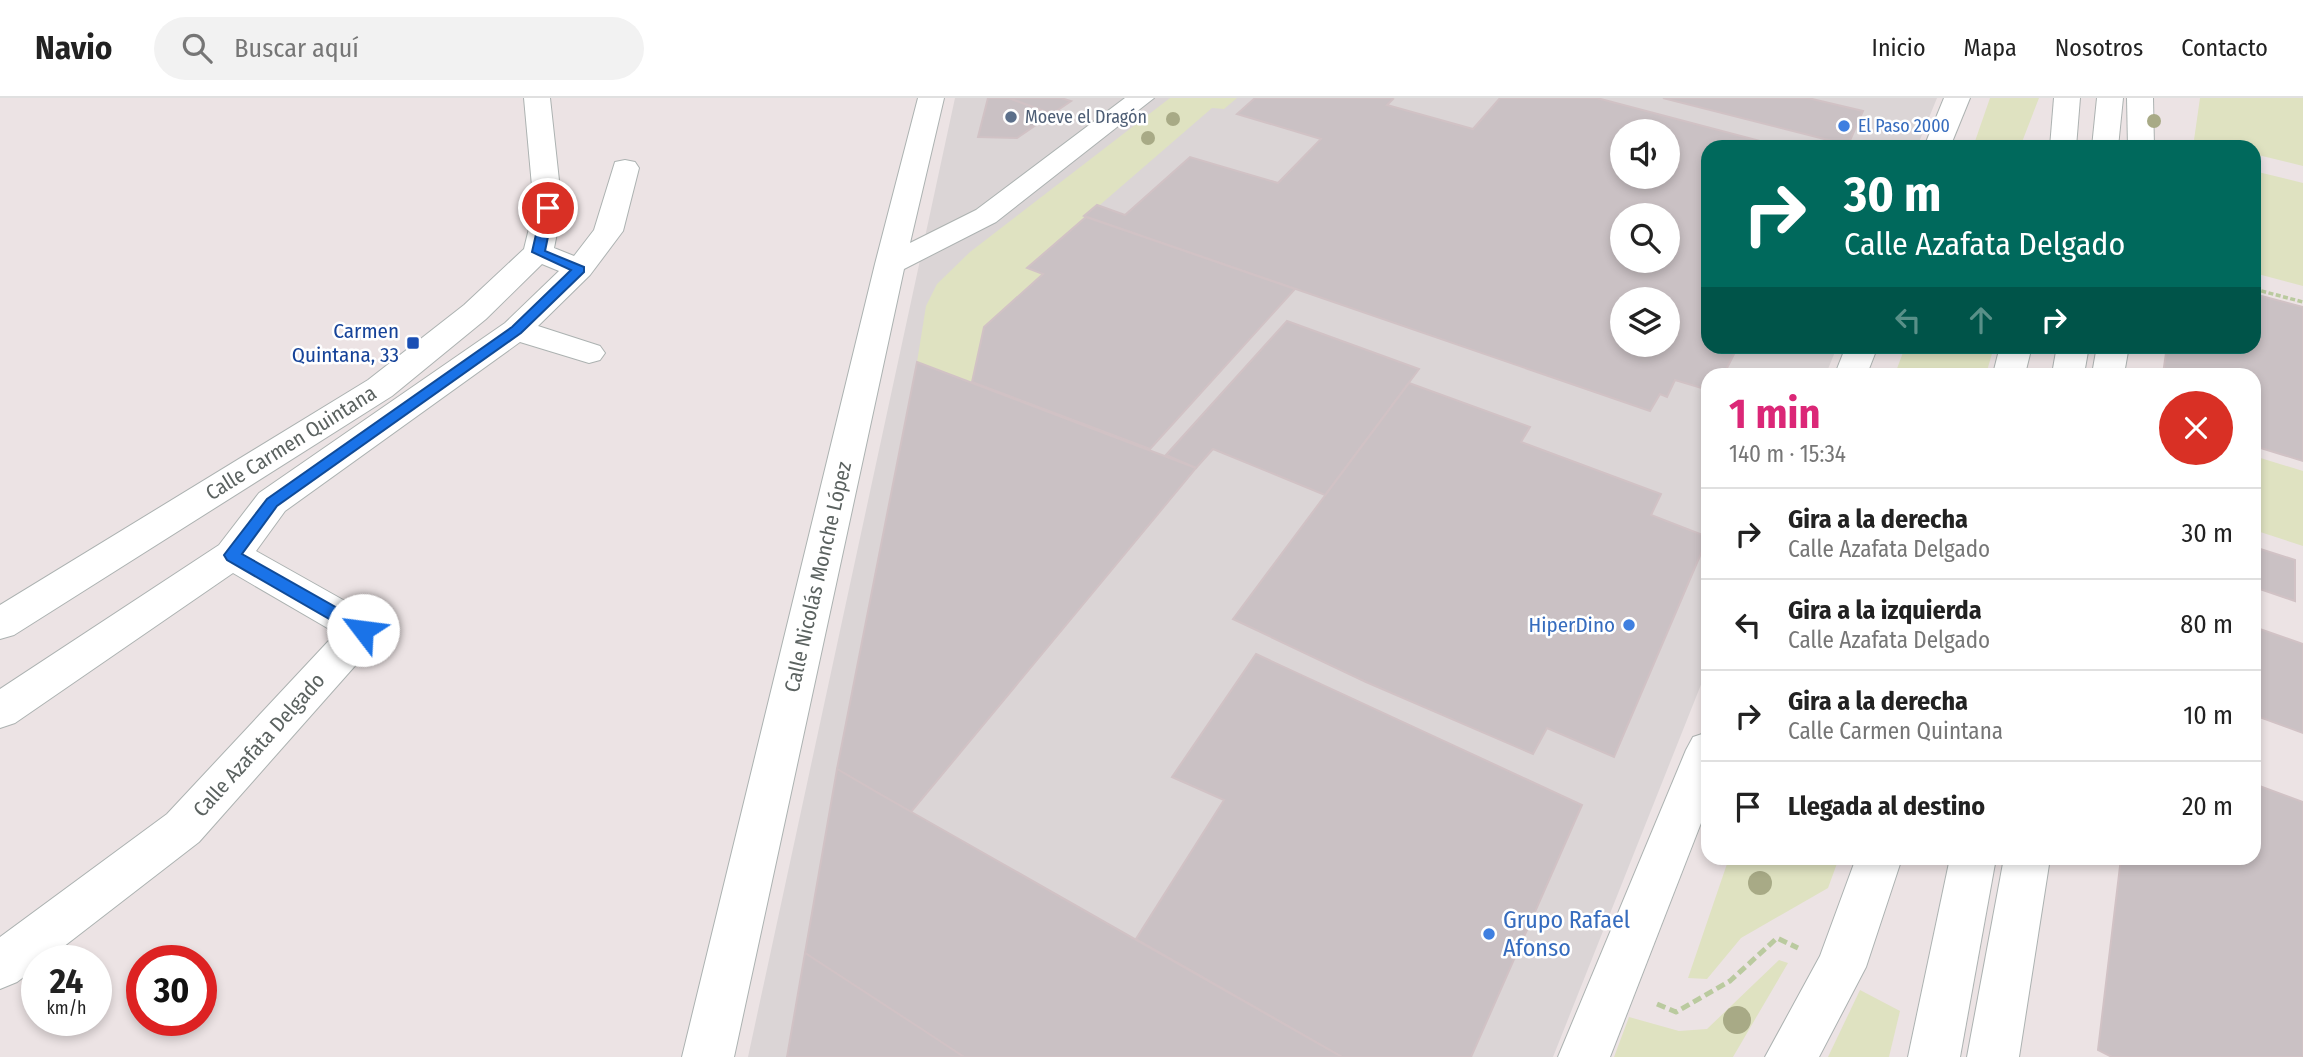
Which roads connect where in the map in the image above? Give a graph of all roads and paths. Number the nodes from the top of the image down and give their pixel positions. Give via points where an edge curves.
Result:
1 (537, 98) edge
2 (930, 98) edge
3 (1141, 98) edge
4 (1956, 98) edge
5 (2067, 98) edge
6 (2110, 98) edge
7 (2140, 98) edge
8 (1940, 140) edge
9 (2064, 140) edge
10 (2106, 140) edge
11 (2141, 140) edge
12 (625, 168) dead end
13 (538, 252) junction
14 (890, 264) junction
15 (579, 269) junction
16 (2261, 291) edge
17 (2303, 302) edge
18 (516, 330) junction
19 (589, 353) dead end
20 (232, 555) junction
21 (0, 624) edge
22 (0, 711) edge
23 (1701, 767) edge
24 (1877, 865) edge
25 (1972, 865) edge
26 (2026, 865) edge
27 (0, 966) edge
28 (709, 1057) edge
29 (1584, 1057) edge
30 (1791, 1057) edge
31 (1934, 1057) edge
32 (1993, 1057) edge

1 - 13 street via 548,208
2 - 14 street, Calle Nicolás Monche López
3 - 14 street via 986,216
4 - 8 street
5 - 9 street
6 - 10 street
7 - 11 street
12 - 15 street via 608,232
13 - 15 street
13 - 21 street, Calle Carmen Quintana via 475,312 380,388
14 - 28 street, Calle Nicolás Monche López
15 - 18 street
16 - 17 path
18 - 19 street
18 - 20 street via 272,502
20 - 22 street
20 - 27 street, Calle Azafata Delgado via 363,630 184,828
23 - 29 street
24 - 30 street via 1841,967
25 - 31 street
26 - 32 street

